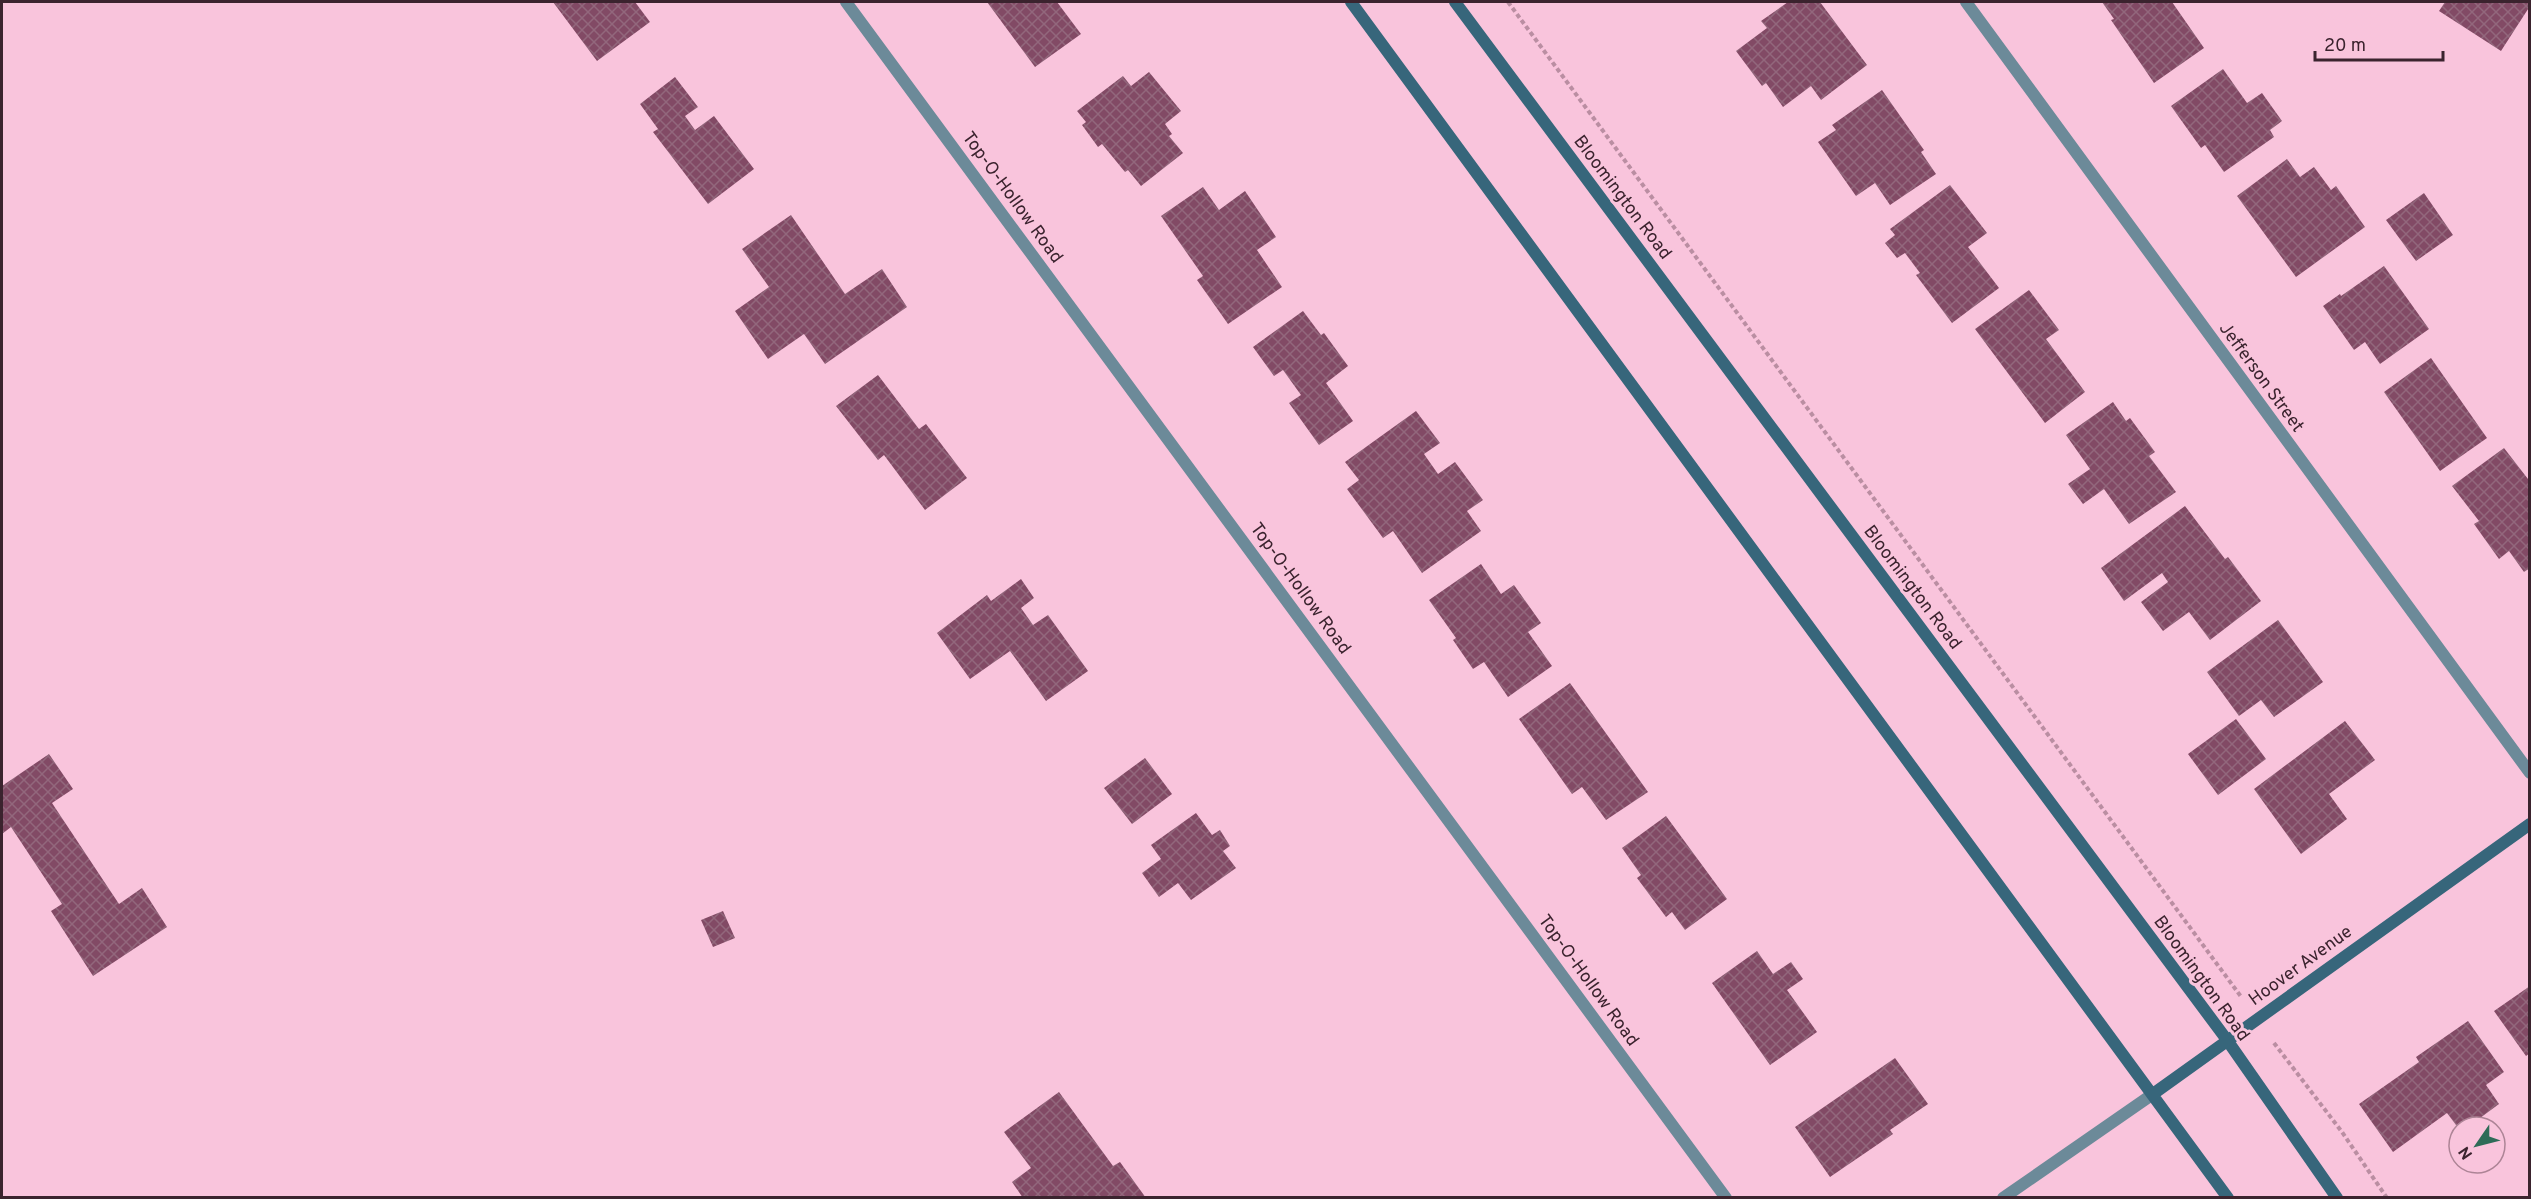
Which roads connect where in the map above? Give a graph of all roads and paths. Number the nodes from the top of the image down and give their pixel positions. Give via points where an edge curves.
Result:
1 (846, 2) edge
2 (1352, 2) edge
3 (1455, 2) edge
4 (1508, 2) edge
5 (1966, 2) edge
6 (2529, 773) edge
7 (2529, 824) edge
8 (2220, 968) dead end
9 (2227, 1040) junction
10 (2292, 1067) dead end
11 (2153, 1094) junction
12 (1726, 1197) edge
13 (2004, 1197) edge
14 (2228, 1197) edge
15 (2337, 1197) edge
16 (2387, 1197) edge

1 - 12 street, Top-O-Hollow Road
2 - 11 street
3 - 9 street, Bloomington Road
4 - 8 path
5 - 6 street, Jefferson Street
7 - 9 street, Hoover Avenue
9 - 11 street, Hoover Avenue
9 - 15 street, Bloomington Road
10 - 16 path
11 - 13 street, Hoover Avenue
11 - 14 street

